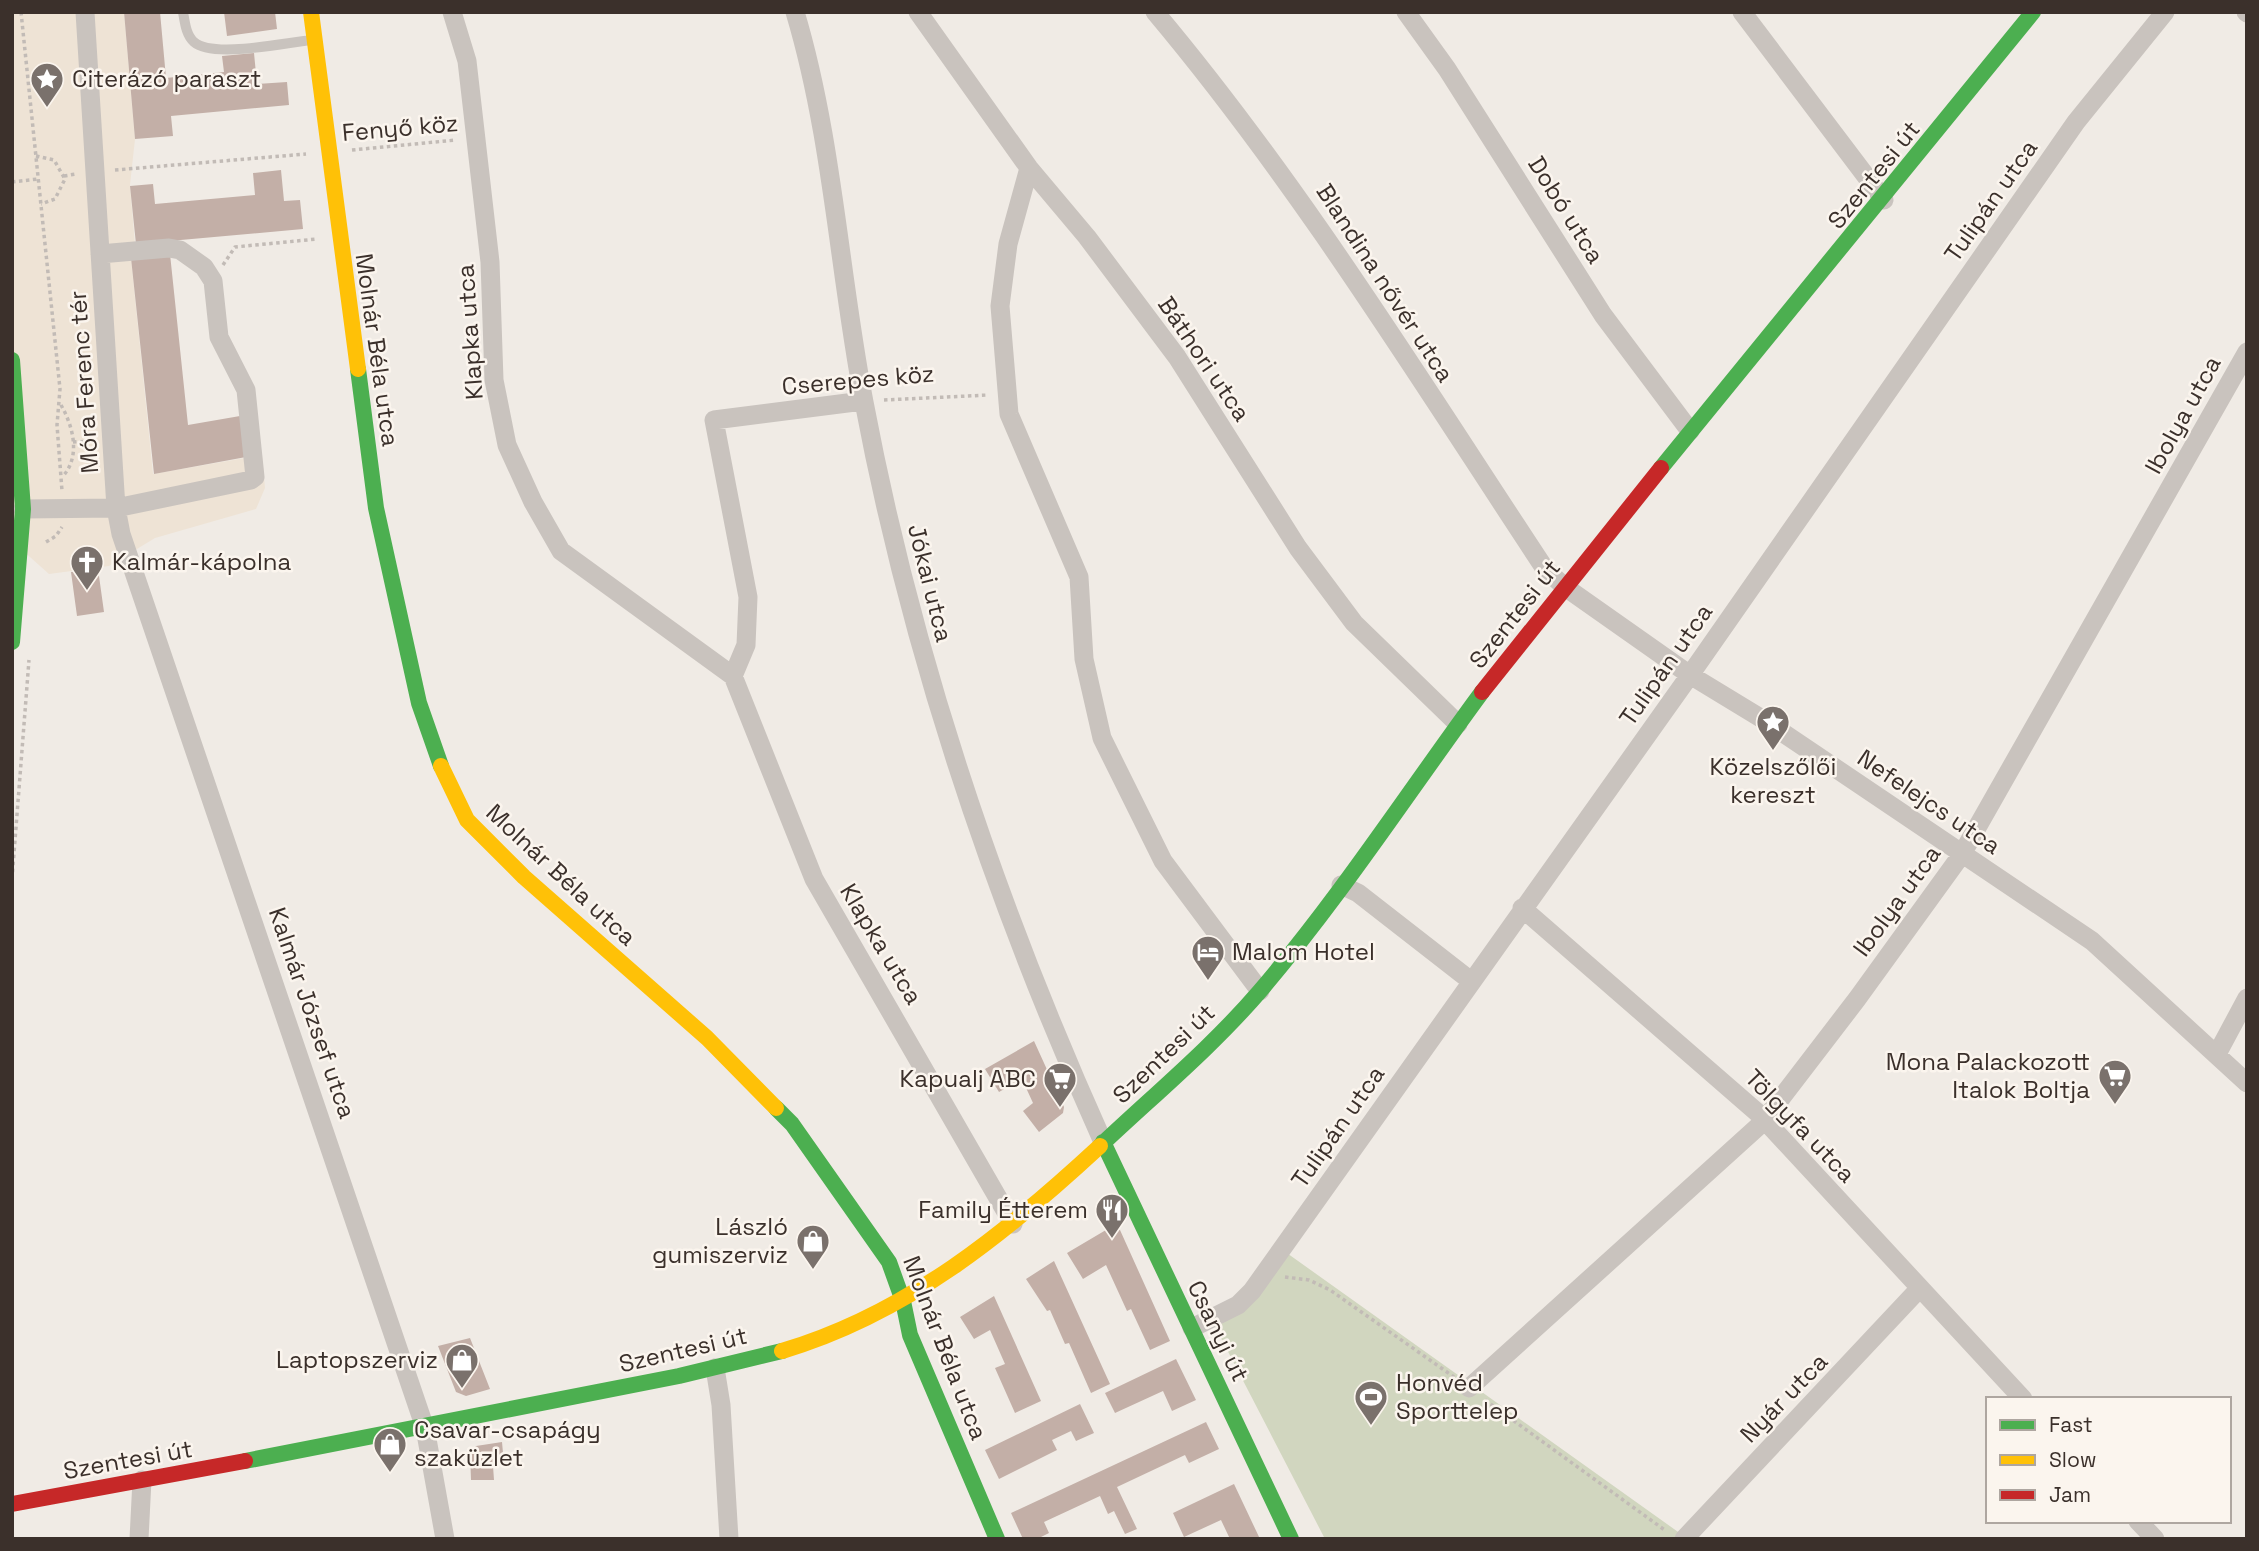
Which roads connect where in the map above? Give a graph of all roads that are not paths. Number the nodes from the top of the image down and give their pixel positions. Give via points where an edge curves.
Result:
1 (85, 12) edge
2 (183, 12) edge
3 (310, 12) edge
4 (452, 12) edge
5 (795, 12) edge
6 (918, 12) edge
7 (1155, 12) edge
8 (1406, 12) edge
9 (1742, 12) edge
10 (2033, 12) edge
11 (2165, 12) edge
12 (314, 40) junction
13 (1029, 168) junction
14 (1884, 200) junction
15 (100, 254) junction
16 (2247, 352) edge
17 (12, 360) edge
18 (863, 401) junction
19 (1690, 431) junction
20 (116, 508) junction
21 (19, 519) edge
22 (1564, 587) junction
23 (12, 642) edge
24 (1690, 675) junction
25 (733, 676) junction
26 (1458, 724) junction
27 (1962, 854) junction
28 (1341, 885) junction
29 (1522, 908) junction
30 (1471, 981) junction
31 (1260, 991) junction
32 (2247, 998) edge
33 (2217, 1054) junction
34 (2247, 1083) edge
35 (1764, 1119) junction
36 (1103, 1142) junction
37 (1013, 1224) junction
38 (1919, 1289) junction
39 (904, 1301) junction
40 (1192, 1328) junction
41 (715, 1368) junction
42 (1469, 1388) dead end
43 (2020, 1397) edge
44 (425, 1428) junction
45 (142, 1480) junction
46 (12, 1504) edge
47 (2140, 1523) edge
48 (139, 1539) edge
49 (445, 1539) edge
50 (729, 1539) edge
51 (997, 1539) edge
52 (1292, 1539) edge
53 (1684, 1539) edge
54 (2155, 1539) edge

1 - 15 street, Móra Ferenc tér
2 - 12 lane via 194,42 215,50
3 - 12 street, Molnár Béla utca
4 - 25 street, Klapka utca via 467,61 490,262 494,380 507,445 561,551
5 - 18 street, Jókai utca via 825,149
6 - 13 street, Báthori utca
7 - 22 street, Blandina nővér utca via 1223,93 1305,206 1545,569
8 - 19 street, Dobó utca via 1603,315
9 - 14 street
10 - 14 street, Szentesi út
11 - 24 street, Tulipán utca via 2076,122
12 - 39 street, Molnár Béla utca via 376,508 419,703 438,760 467,820 524,877 707,1038 792,1124 889,1262
13 - 26 street, Báthori utca via 1177,357 1298,548 1354,623
13 - 31 street via 1007,244 1000,306 1009,414 1079,576 1084,659 1102,738 1163,861
14 - 19 street, Szentesi út
15 - 20 street, Móra Ferenc tér
15 - 20 street, Móra Ferenc tér via 169,248 204,267 213,281 219,337 246,390 255,477
16 - 27 street, Ibolya utca
17 - 21 street
18 - 25 street, Cserepes köz via 714,420 748,597 746,645
18 - 36 street, Jókai utca via 928,678 1027,963
19 - 22 street, Szentesi út
20 - 21 street, Móra Ferenc tér
20 - 44 street, Kalmár József utca via 121,534
21 - 23 street
22 - 24 street, Nefelejcs utca
22 - 26 street, Szentesi út
24 - 27 street, Nefelejcs utca
24 - 29 street, Tulipán utca
25 - 37 street, Klapka utca via 814,879
26 - 28 street, Szentesi út
27 - 33 street, Nefelejcs utca via 2092,941
27 - 35 street, Ibolya utca
28 - 30 street via 1358,893
28 - 31 street, Szentesi út
29 - 30 street, Tulipán utca
29 - 35 street, Tölgyfa utca
30 - 40 street, Tulipán utca via 1262,1278 1238,1305
31 - 36 street, Szentesi út via 1173,1081
32 - 33 street
33 - 34 street, Nefelejcs utca
35 - 38 street, Tölgyfa utca
35 - 42 street, Ibolya utca
36 - 37 street, Szentesi út
36 - 40 street, Csanyi út
37 - 39 street, Szentesi út
38 - 43 street, Tölgyfa utca
38 - 53 street, Nyár utca
39 - 41 street, Szentesi út via 800,1345
39 - 51 street, Molnár Béla utca via 910,1335
40 - 52 street, Csanyi út
41 - 44 street, Szentesi út
41 - 50 street
44 - 45 street, Szentesi út
44 - 49 street, Kalmár József utca
45 - 46 street, Szentesi út
45 - 48 street
47 - 54 street

